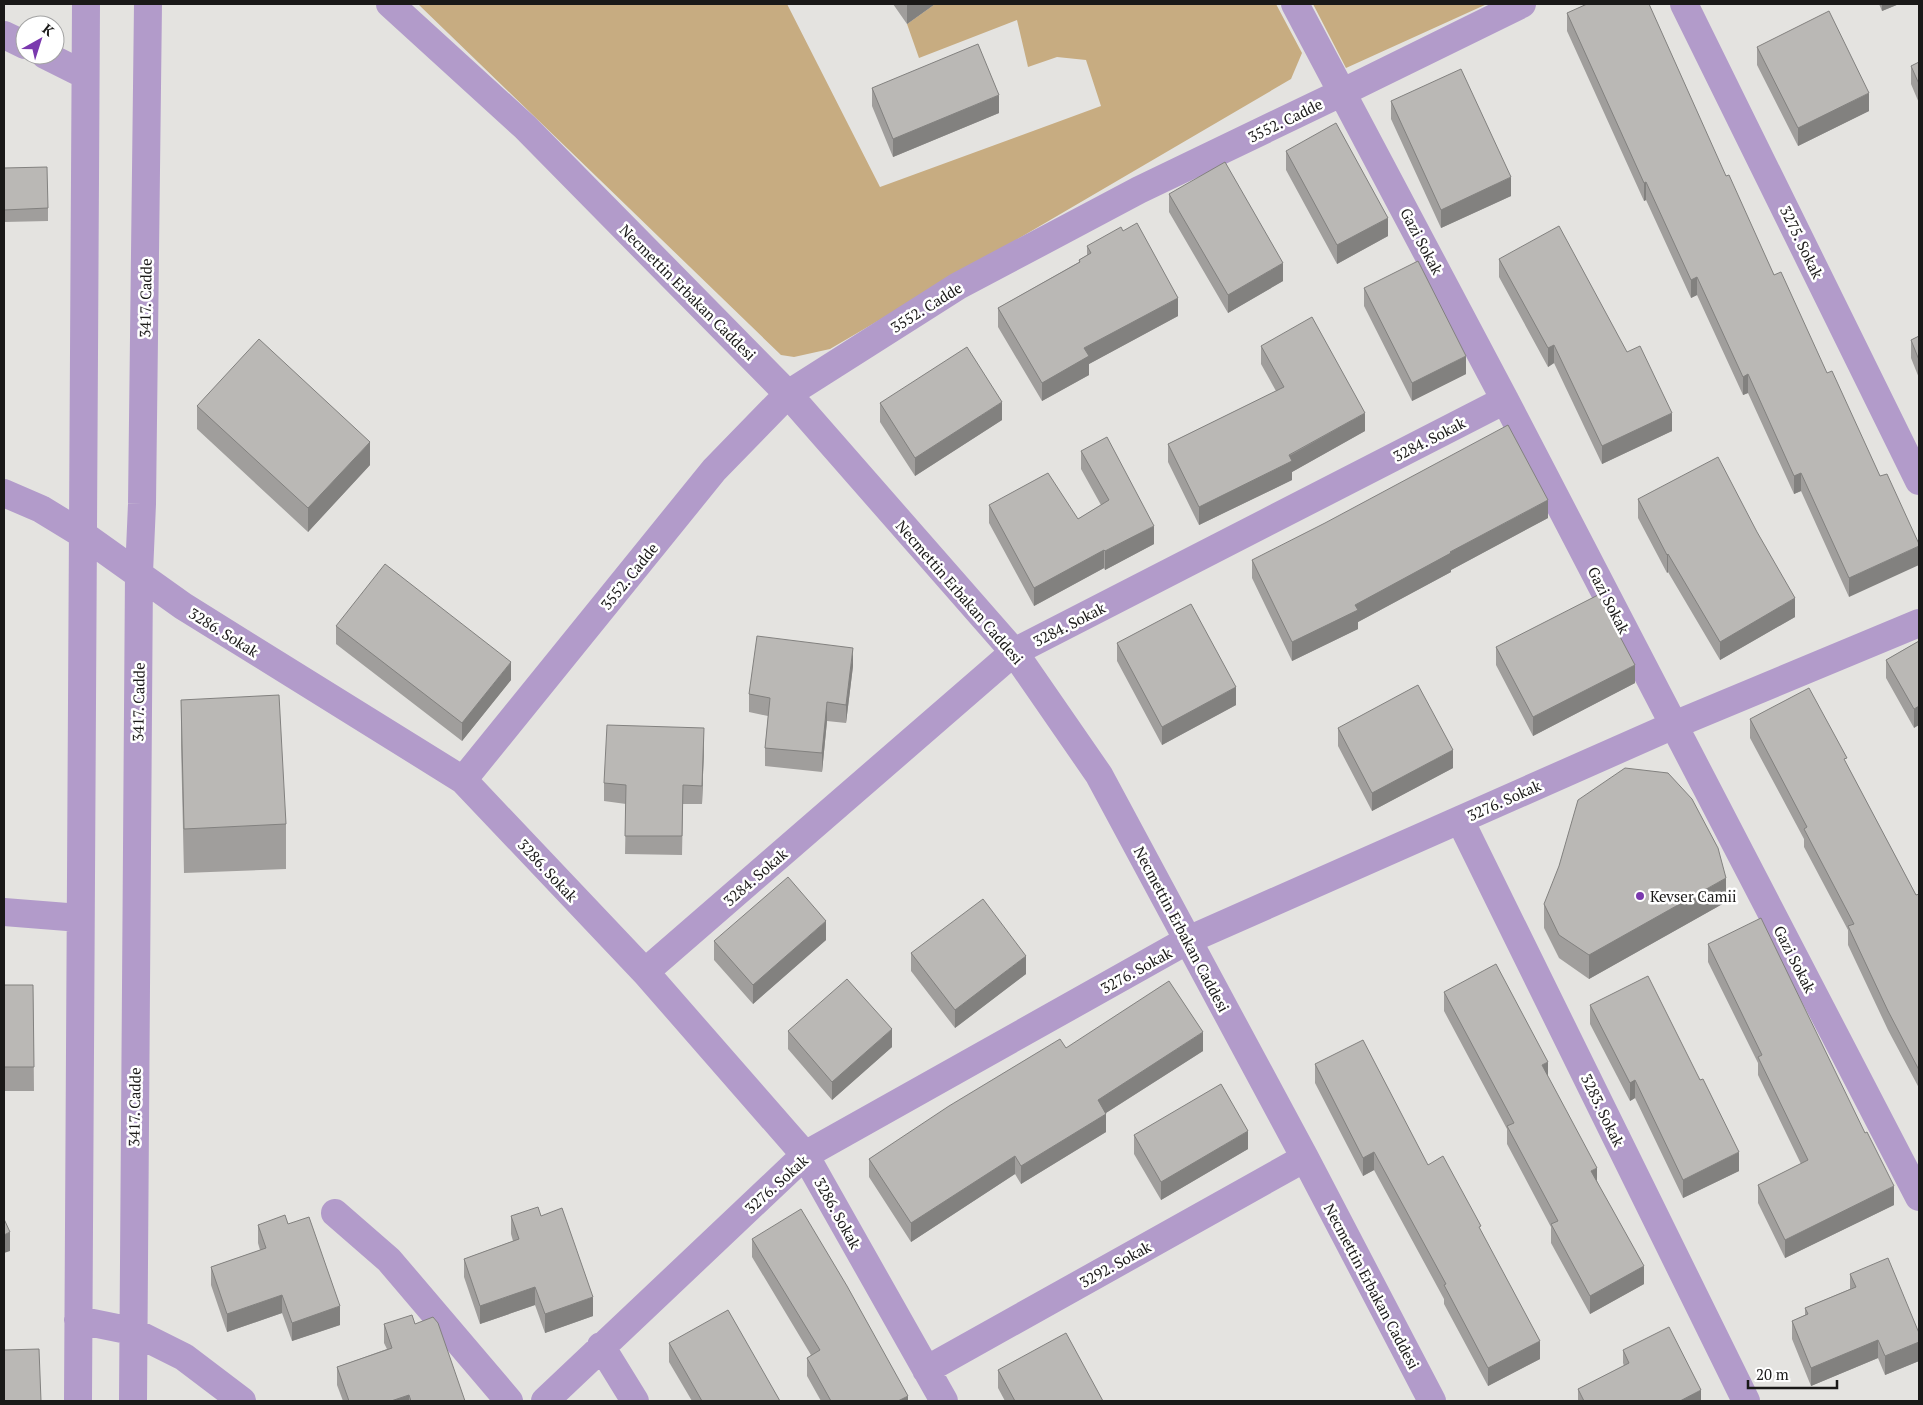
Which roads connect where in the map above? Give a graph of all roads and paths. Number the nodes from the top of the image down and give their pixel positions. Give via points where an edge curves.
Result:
1 (86, 4) edge
2 (148, 4) edge
3 (390, 4) edge
4 (1296, 4) edge
5 (1522, 4) edge
6 (1684, 4) edge
7 (65, 65) edge
8 (85, 75) junction
9 (1344, 92) junction
10 (788, 394) junction
11 (1505, 400) junction
12 (1919, 481) edge
13 (4, 493) edge
14 (82, 534) junction
15 (139, 573) junction
16 (1919, 622) edge
17 (1014, 652) junction
18 (1674, 725) junction
19 (463, 780) junction
20 (1460, 820) junction
21 (4, 912) edge
22 (80, 918) junction
23 (1188, 940) junction
24 (645, 972) junction
25 (805, 1155) junction
26 (1304, 1158) junction
27 (1919, 1197) edge
28 (334, 1213) dead end
29 (78, 1320) junction
30 (132, 1332) junction
31 (601, 1346) junction
32 (926, 1370) junction
33 (78, 1401) edge
34 (133, 1401) edge
35 (242, 1401) edge
36 (509, 1401) edge
37 (545, 1401) edge
38 (635, 1401) edge
39 (944, 1401) edge
40 (1432, 1401) edge
41 (1746, 1401) edge

1 - 8 street
2 - 15 street, 3417. Cadde
3 - 10 street, Necmettin Erbakan Caddesi via 525,127
4 - 9 street, Gazi Sokak
5 - 9 street, 3552. Cadde
6 - 12 street, 3275. Sokak
7 - 8 street
8 - 14 street
9 - 10 street, 3552. Cadde via 1139,190 958,286
9 - 11 street, Gazi Sokak
10 - 17 street, Necmettin Erbakan Caddesi
10 - 19 street, 3552. Cadde via 714,470
11 - 17 street, 3284. Sokak
11 - 18 street, Gazi Sokak
13 - 14 street, 3286. Sokak via 41,509
14 - 15 street, 3286. Sokak
14 - 22 street
15 - 19 street, 3286. Sokak via 183,606
15 - 30 street, 3417. Cadde
16 - 18 street, 3276. Sokak
17 - 23 street, Necmettin Erbakan Caddesi via 1099,776
17 - 24 street, 3284. Sokak
18 - 20 street, 3276. Sokak
18 - 27 street, Gazi Sokak
19 - 24 street, 3286. Sokak
20 - 23 street, 3276. Sokak
20 - 41 street, 3283. Sokak
21 - 22 street
22 - 29 street
23 - 25 street, 3276. Sokak
23 - 26 street, Necmettin Erbakan Caddesi
24 - 25 street, 3286. Sokak
25 - 31 street, 3276. Sokak
25 - 32 street, 3286. Sokak
26 - 32 street, 3292. Sokak
26 - 40 street, Necmettin Erbakan Caddesi
28 - 36 street via 389,1260
29 - 30 street
29 - 33 street
30 - 34 street, 3417. Cadde
30 - 35 street via 184,1357
31 - 37 street, 3276. Sokak
31 - 38 street
32 - 39 street, 3286. Sokak

